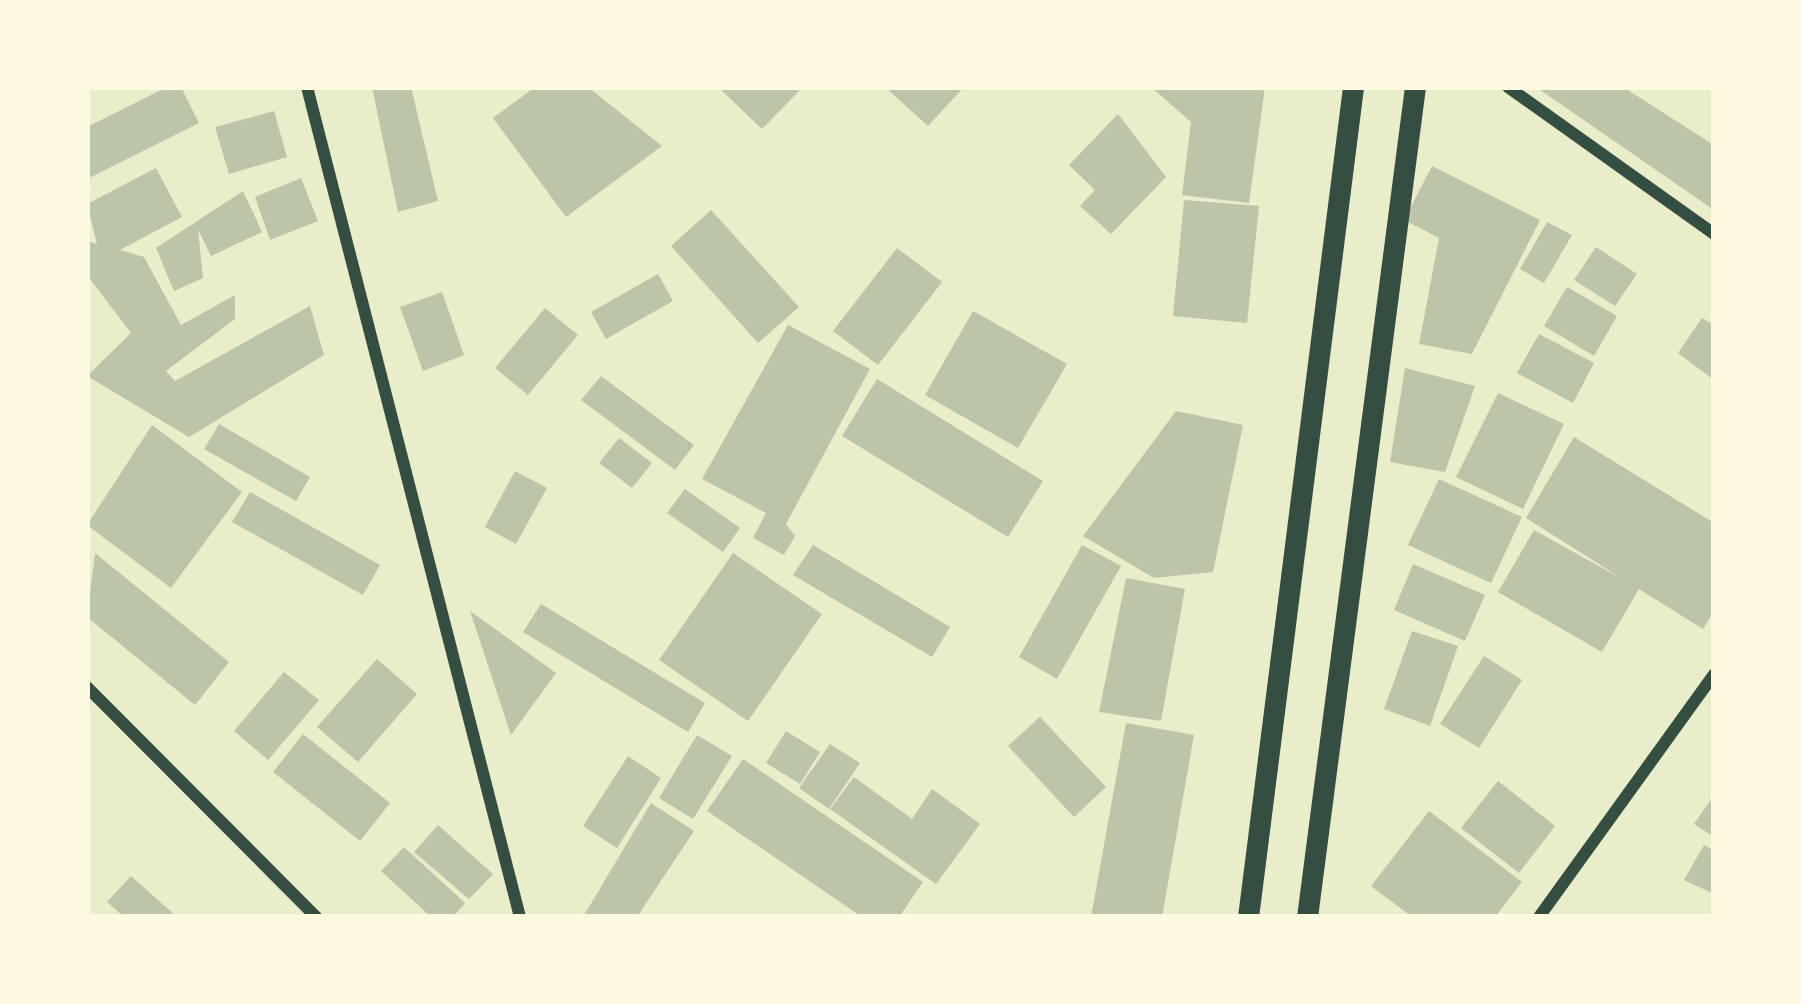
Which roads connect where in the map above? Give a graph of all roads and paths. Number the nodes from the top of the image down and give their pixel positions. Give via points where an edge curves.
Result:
1 (307, 87) edge
2 (1353, 87) edge
3 (1415, 87) edge
4 (1508, 87) edge
5 (1714, 234) edge
6 (1714, 674) edge
7 (87, 687) edge
8 (316, 917) edge
9 (520, 917) edge
10 (1249, 917) edge
11 (1306, 917) edge
12 (1539, 917) edge

1 - 9 street
2 - 10 street
3 - 11 street
4 - 5 street
6 - 12 street
7 - 8 street

